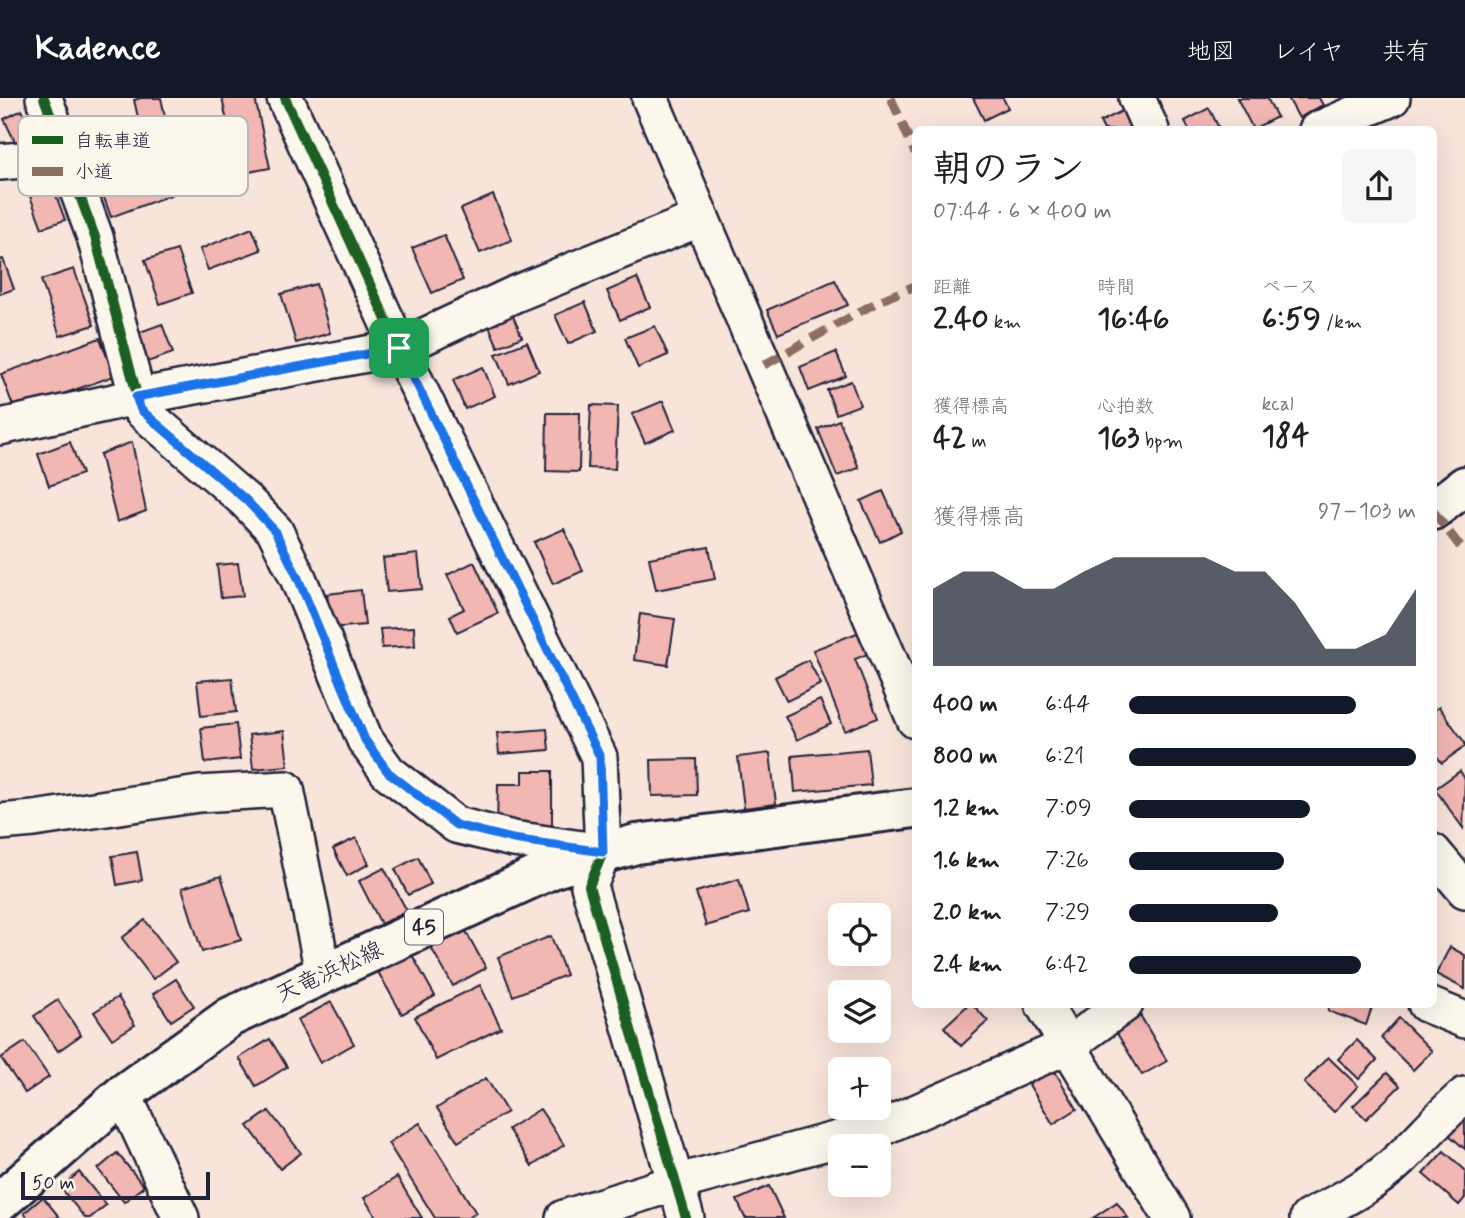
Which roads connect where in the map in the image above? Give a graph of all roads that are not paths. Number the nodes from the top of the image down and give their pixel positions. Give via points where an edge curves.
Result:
1 (44, 98) edge
2 (285, 98) edge
3 (650, 98) edge
4 (1137, 98) edge
5 (1392, 98) edge
6 (50, 116) edge
7 (1149, 126) edge
8 (1326, 126) edge
9 (18, 160) edge
10 (0, 162) edge
11 (79, 196) edge
12 (701, 218) junction
13 (399, 348) junction
14 (136, 397) junction
15 (0, 427) edge
16 (1465, 486) edge
17 (1437, 507) edge
18 (912, 713) edge
19 (912, 808) edge
20 (0, 822) edge
21 (603, 852) junction
22 (1437, 857) edge
23 (1465, 890) edge
24 (324, 972) junction
25 (1045, 1008) edge
26 (1119, 1008) edge
27 (1436, 1008) edge
28 (1465, 1020) edge
29 (1067, 1046) junction
30 (123, 1094) junction
31 (1465, 1095) edge
32 (675, 1183) junction
33 (0, 1202) edge
34 (181, 1218) edge
35 (564, 1218) edge
36 (685, 1218) edge
37 (1171, 1218) edge
38 (1308, 1218) edge

1 - 6 street
2 - 13 street
3 - 12 street
4 - 7 street
5 - 8 street
9 - 10 street
11 - 14 street via 95,237
12 - 13 street via 515,294
12 - 18 street
13 - 14 street
13 - 21 street via 600,757
14 - 15 street
14 - 21 street via 141,410 246,500 275,531 365,740 388,772 456,825
16 - 17 main road
19 - 21 main road, 天竜浜松線 / 45 via 740,829
20 - 24 street via 199,793 286,789
21 - 24 main road, 天竜浜松線 / 45 via 554,868
21 - 32 street via 589,886
22 - 23 street
24 - 30 main road, 天竜浜松線 / 45 via 230,1017
25 - 29 street
26 - 29 street
27 - 28 street
29 - 32 street via 883,1127
29 - 37 street
30 - 33 main road, 天竜浜松線 / 45
30 - 34 street
31 - 38 street via 1398,1161 1354,1194
32 - 35 street
32 - 36 street

